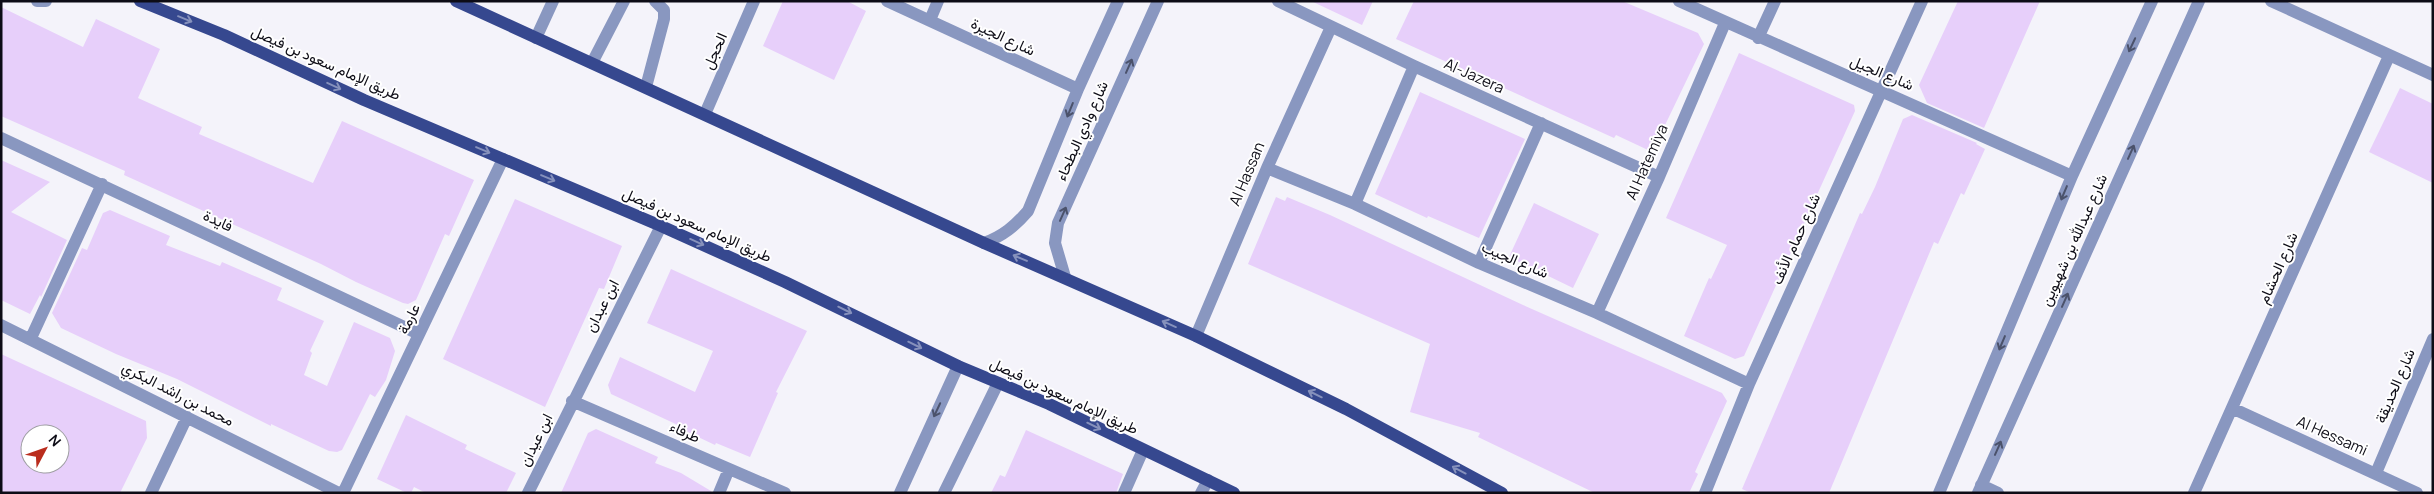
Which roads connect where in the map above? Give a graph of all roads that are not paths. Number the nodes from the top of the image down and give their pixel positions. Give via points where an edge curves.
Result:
1 (37, 1) edge
2 (46, 1) edge
3 (140, 1) edge
4 (456, 1) edge
5 (553, 1) edge
6 (624, 1) edge
7 (655, 1) edge
8 (754, 1) edge
9 (887, 1) edge
10 (938, 1) edge
11 (1118, 1) edge
12 (1158, 1) edge
13 (1278, 1) edge
14 (1679, 1) edge
15 (1775, 1) edge
16 (1922, 1) edge
17 (2152, 1) edge
18 (2199, 1) edge
19 (2271, 1) edge
20 (930, 20) junction
21 (1725, 23) junction
22 (1331, 26) junction
23 (536, 38) junction
24 (1758, 38) junction
25 (2389, 56) junction
26 (592, 64) junction
27 (1414, 66) junction
28 (2433, 75) edge
29 (646, 87) junction
30 (1078, 89) junction
31 (1881, 90) junction
32 (705, 114) junction
33 (1541, 124) junction
34 (1, 138) edge
35 (503, 159) junction
36 (1267, 168) junction
37 (2072, 176) junction
38 (1659, 177) junction
39 (102, 184) junction
40 (1355, 204) junction
41 (660, 226) junction
42 (984, 243) junction
43 (1479, 263) junction
44 (1066, 277) junction
45 (1597, 313) junction
46 (1, 325) edge
47 (419, 334) junction
48 (1196, 336) junction
49 (31, 338) junction
50 (2433, 340) edge
51 (958, 366) junction
52 (998, 383) junction
53 (1749, 384) junction
54 (572, 401) junction
55 (2234, 409) junction
56 (187, 417) junction
57 (1143, 450) junction
58 (730, 469) junction
59 (2376, 473) junction
60 (1208, 480) junction
61 (1980, 489) edge
62 (1502, 492) edge
63 (152, 493) edge
64 (339, 493) edge
65 (343, 493) edge
66 (528, 493) edge
67 (719, 493) edge
68 (785, 493) edge
69 (900, 493) edge
70 (944, 493) edge
71 (1124, 493) edge
72 (1201, 493) edge
73 (1234, 493) edge
74 (1705, 493) edge
75 (1939, 493) edge
76 (1998, 493) edge
77 (2194, 493) edge
78 (2417, 493) edge

1 - 2 street
3 -> 35 main road, طريق الإمام سعود بن فيصل
4 - 23 main road
5 - 23 street
6 - 26 street
7 - 29 street via 664,10 664,19
8 - 32 street, الحجل
9 - 20 street, شارع الجيرة
10 - 20 street
11 - 30 street, شارع وادي البطحاء
44 -> 12 street, شارع وادي البطحاء via 1055,243 1058,223
13 - 22 street, Al-Jazera
14 - 21 street, شارع الجيل
15 - 24 street
16 - 31 street, شارع حمام الأنف
17 -> 37 street, شارع عبدالله بن شهيوين
61 -> 18 street, شارع عبدالله بن شهيوين
19 - 25 street
20 - 30 street, شارع الجيرة
21 - 24 street, شارع الجيل
21 - 38 street, Al Hatemiya
22 - 27 street, Al-Jazera
22 - 36 street, Al Hassan
23 - 26 main road
24 - 31 street, شارع الجيل
25 - 28 street
25 - 55 street, شارع الحشام
26 - 29 main road
27 - 33 street, Al-Jazera
27 - 40 street
29 - 32 main road
30 -> 42 street, شارع وادي البطحاء via 1028,211 1014,228
31 - 37 street, شارع الجيل
31 - 53 street, شارع حمام الأنف
32 - 42 main road
33 - 38 street, Al-Jazera
33 - 43 street
34 - 39 street, فايدة
35 -> 41 main road, طريق الإمام سعود بن فيصل
35 - 47 street, عارمة
36 - 40 street, شارع الجيب
36 - 48 street, Al Hassan
37 -> 75 street, شارع عبدالله بن شهيوين
38 - 45 street, Al Hatemiya
39 - 47 street, فايدة
39 - 49 street
40 - 43 street, شارع الجيب
41 -> 51 main road, طريق الإمام سعود بن فيصل
41 - 54 street, ابن عبدان
44 -> 42 main road
43 - 45 street, شارع الجيب
48 -> 44 main road
45 - 53 street, شارع الجيب
46 - 49 street, محمد بن راشد البكري
47 - 65 street, عارمة
62 -> 48 main road via 1346,409
49 - 56 street, محمد بن راشد البكري
50 - 59 street, شارع الحديقة
51 - 52 main road, طريق الإمام سعود بن فيصل
51 -> 69 street
52 -> 57 main road, طريق الإمام سعود بن فيصل
52 - 70 street
53 - 74 street, شارع حمام الأنف
54 - 58 street, طرفاء
54 - 66 street, ابن عيدان
55 - 59 street, Al Hessami
55 - 77 street, شارع الحشام
56 - 63 street
56 - 64 street, محمد بن راشد البكري
57 - 60 main road, طريق الإمام سعود بن فيصل
57 - 71 street
58 - 67 street
58 - 68 street, طرفاء
59 - 78 street, Al Hessami
60 - 72 street
60 - 73 main road, طريق الإمام سعود بن فيصل
61 - 76 street

